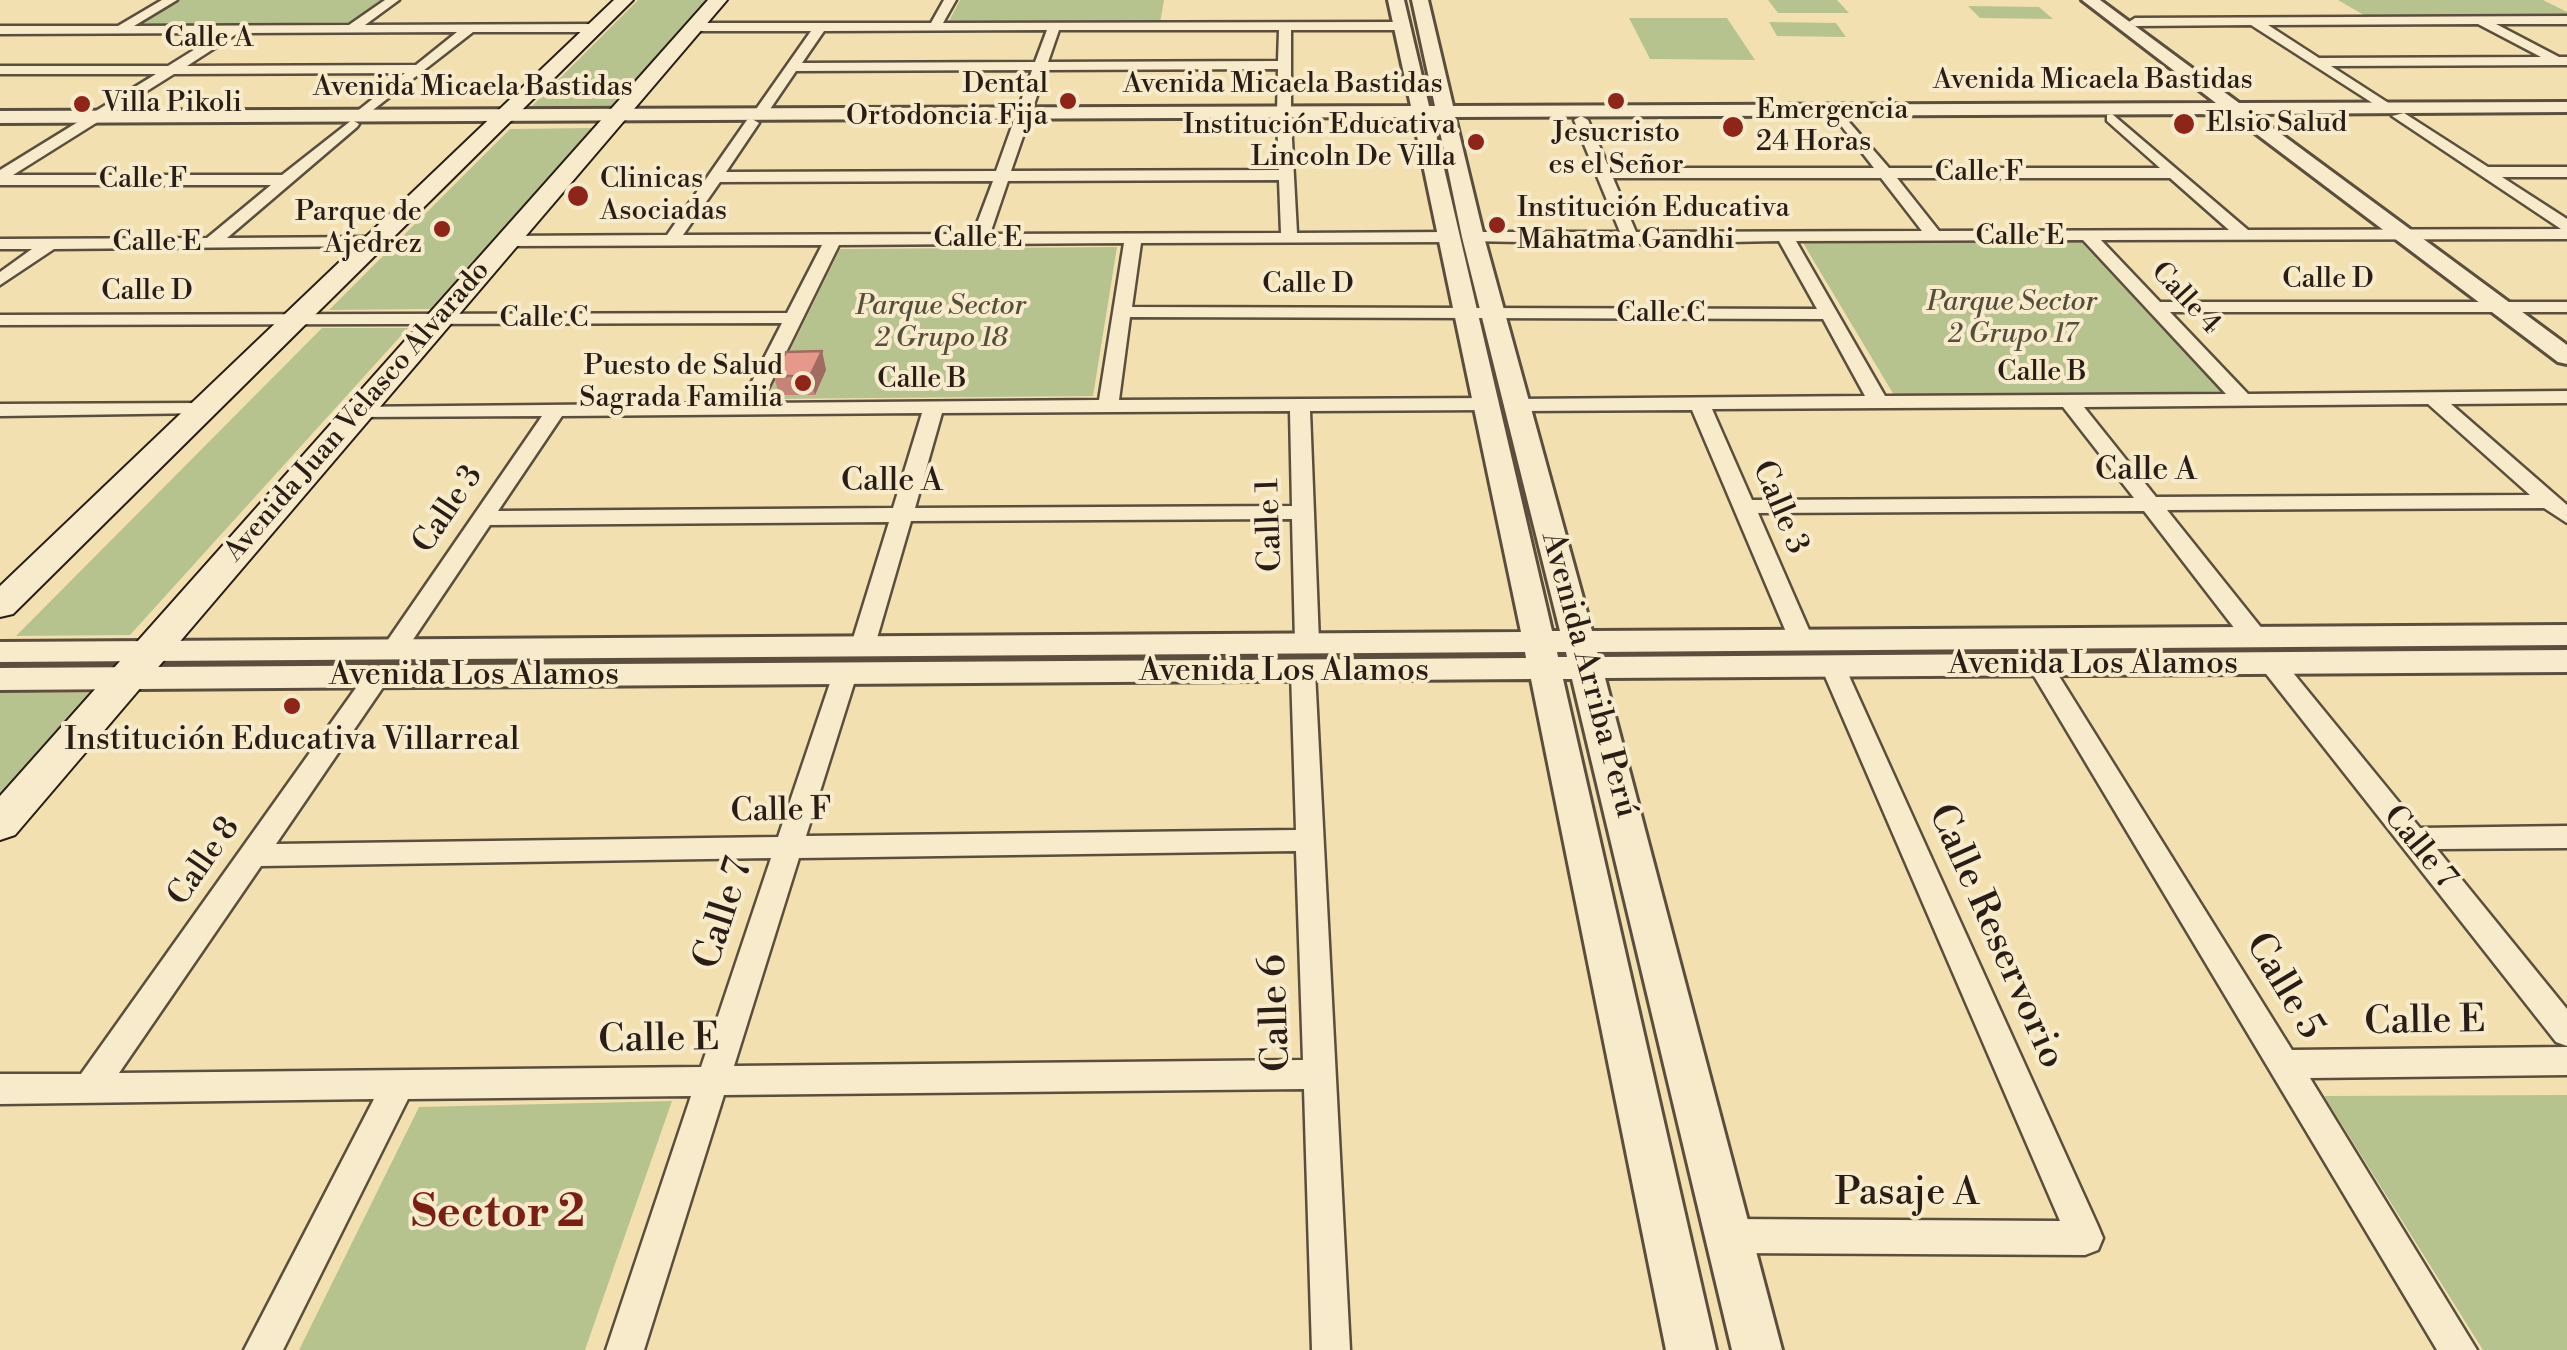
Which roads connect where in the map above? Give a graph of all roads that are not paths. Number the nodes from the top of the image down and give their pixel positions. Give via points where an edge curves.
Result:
1 (171, 0) edge
2 (394, 0) edge
3 (624, 0) edge
4 (718, 0) edge
5 (950, 0) edge
6 (2090, 0) edge
7 (2106, 0) edge
8 (2342, 7) dead end
9 (1407, 8) edge
10 (2481, 20) junction
11 (2567, 20) edge
12 (2252, 21) junction
13 (2366, 21) junction
14 (2135, 22) junction
15 (1285, 26) junction
16 (820, 27) junction
17 (935, 27) junction
18 (1054, 27) junction
19 (353, 28) junction
20 (470, 28) junction
21 (596, 28) junction
22 (694, 28) junction
23 (118, 29) junction
24 (236, 29) junction
25 (2, 31) edge
26 (2316, 62) junction
27 (2564, 63) edge
28 (1285, 65) junction
29 (1040, 66) junction
30 (792, 68) junction
31 (172, 69) junction
32 (419, 69) junction
33 (0, 70) edge
34 (2567, 107) edge
35 (2249, 112) junction
36 (2392, 112) junction
37 (1284, 116) junction
38 (1434, 116) junction
39 (2567, 116) edge
40 (0, 117) edge
41 (1023, 117) junction
42 (2112, 118) junction
43 (614, 119) junction
44 (756, 119) junction
45 (1844, 119) junction
46 (356, 120) junction
47 (502, 120) junction
48 (1581, 120) junction
49 (88, 121) junction
50 (0, 126) edge
51 (2174, 172) junction
52 (2484, 172) junction
53 (2567, 172) edge
54 (1603, 173) junction
55 (1886, 173) junction
56 (1286, 175) junction
57 (1002, 176) junction
58 (715, 177) junction
59 (0, 179) edge
60 (286, 180) junction
61 (2567, 226) edge
62 (2425, 234) junction
63 (2567, 234) edge
64 (2402, 235) junction
65 (2088, 236) junction
66 (2245, 236) junction
67 (1289, 237) junction
68 (1461, 237) junction
69 (1935, 237) junction
70 (1133, 238) junction
71 (1786, 238) junction
72 (833, 239) junction
73 (980, 239) junction
74 (1631, 239) junction
75 (672, 240) junction
76 (506, 241) junction
77 (374, 242) junction
78 (211, 243) junction
79 (0, 244) edge
80 (50, 244) junction
81 (0, 280) edge
82 (2155, 307) junction
83 (2524, 307) junction
84 (2567, 307) edge
85 (2501, 308) junction
86 (1122, 312) junction
87 (1480, 313) junction
88 (1829, 314) junction
89 (793, 318) junction
90 (294, 319) junction
91 (437, 319) junction
92 (0, 320) edge
93 (2567, 339) edge
94 (2567, 357) edge
95 (2567, 397) edge
96 (2432, 398) junction
97 (2069, 400) junction
98 (2242, 400) junction
99 (1878, 402) junction
100 (1699, 403) junction
101 (1503, 404) junction
102 (1108, 406) junction
103 (1300, 406) junction
104 (748, 408) junction
105 (934, 408) junction
106 (200, 409) junction
107 (0, 410) edge
108 (357, 410) junction
109 (557, 410) junction
110 (2150, 504) junction
111 (1742, 506) junction
112 (2558, 508) edge
113 (1303, 512) junction
114 (899, 514) junction
115 (482, 518) junction
116 (0, 606) edge
117 (2567, 634) edge
118 (1800, 639) junction
119 (863, 644) junction
120 (396, 647) junction
121 (153, 650) junction
122 (2263, 650) junction
123 (0, 652) edge
124 (1541, 656) junction
125 (1582, 656) junction
126 (1305, 657) junction
127 (2567, 661) edge
128 (2040, 666) junction
129 (1833, 668) junction
130 (845, 674) junction
131 (130, 677) junction
132 (377, 677) junction
133 (0, 679) edge
134 (0, 824) edge
135 (2567, 837) edge
136 (2410, 839) junction
137 (1310, 840) junction
138 (789, 847) junction
139 (253, 855) junction
140 (2567, 1032) edge
141 (2567, 1061) edge
142 (2284, 1064) junction
143 (1320, 1074) junction
144 (713, 1081) junction
145 (399, 1084) junction
146 (90, 1088) junction
147 (0, 1089) edge
148 (1729, 1236) junction
149 (2084, 1238) joint
150 (264, 1350) edge
151 (625, 1350) edge
152 (1331, 1350) edge
153 (1676, 1350) edge
154 (1690, 1350) edge
155 (1698, 1350) edge
156 (1757, 1350) edge
157 (2458, 1350) edge

1 - 23 street
2 - 19 street
3 - 21 main road
4 - 22 main road, Avenida Juan Velasco Alvarado
5 - 17 street
6 - 35 street
7 - 14 street
8 - 13 street
9 - 15 street
9 - 38 street, Avenida Arriba Perú
10 - 11 street
10 - 13 street
10 - 27 street
12 - 13 street
12 - 14 street
12 - 26 street
14 - 35 street
15 - 18 street via 1168,20
15 - 28 street
16 - 17 street
16 - 22 street
16 - 30 street
17 - 18 street
18 - 29 street
19 - 20 street
19 - 24 street
20 - 21 street
20 - 32 street
21 - 47 main road
22 - 43 main road, Avenida Juan Velasco Alvarado
23 - 24 street
23 - 25 street
24 - 31 street
26 - 27 street
26 - 36 street
28 - 29 street
28 - 37 street
29 - 30 street
29 - 41 street
30 - 44 street
31 - 32 street, Calle A
31 - 33 street, Calle A
31 - 49 street
32 - 46 street
34 - 36 street, Avenida Micaela Bastidas
35 - 36 street, Avenida Micaela Bastidas
35 - 38 street, Avenida Micaela Bastidas
35 - 42 street, Avenida Micaela Bastidas
35 - 62 street
35 - 64 street
36 - 39 street, Avenida Micaela Bastidas
36 - 52 street
37 - 38 street, Avenida Micaela Bastidas
37 - 41 street, Avenida Micaela Bastidas
37 - 56 street
38 - 48 street, Avenida Micaela Bastidas
38 - 68 street, Avenida Arriba Perú
40 - 49 street, Avenida Micaela Bastidas
41 - 44 street, Avenida Micaela Bastidas
41 - 57 street
42 - 45 street, Avenida Micaela Bastidas
42 - 51 street
43 - 44 street, Avenida Micaela Bastidas
43 - 47 street, Avenida Micaela Bastidas
43 - 76 main road, Avenida Juan Velasco Alvarado
44 - 58 street
45 - 48 street, Avenida Micaela Bastidas
45 - 55 street
46 - 47 street, Avenida Micaela Bastidas
46 - 49 street, Avenida Micaela Bastidas
46 - 60 street
47 - 77 main road
48 - 54 street
49 - 50 street, Avenida Micaela Bastidas
49 - 59 street
51 - 55 street, Calle F
51 - 66 street
52 - 53 street
52 - 61 street
54 - 55 street, Calle F
54 - 74 street
55 - 69 street
56 - 57 street
56 - 67 street
57 - 58 street
57 - 73 street
58 - 75 street
59 - 60 street, Calle F
60 - 78 street
62 - 63 street, Calle E
62 - 64 street, Calle E
62 - 83 street
64 - 66 street, Calle E
64 - 85 street
65 - 66 street, Calle E
65 - 69 street, Calle E
65 - 82 street, Calle 4
67 - 68 street, Calle E
67 - 70 street, Calle E
68 - 74 street, Calle E
68 - 87 street, Avenida Arriba Perú
69 - 71 street, Calle E
70 - 73 street, Calle E
70 - 86 street
71 - 74 street, Calle E
71 - 88 street
72 - 73 street, Calle E
72 - 75 street, Calle E
72 - 89 street
75 - 76 street, Calle E
76 - 91 main road, Avenida Juan Velasco Alvarado
77 - 78 street, Calle E
77 - 90 main road
78 - 80 street, Calle E
79 - 80 street, Calle E
80 - 81 street
82 - 85 street, Calle D
82 - 98 street, Calle 4
83 - 84 street
83 - 85 street
83 - 93 street
85 - 94 street
86 - 87 street, Calle D
86 - 102 street
87 - 88 street, Calle C
87 - 101 street, Avenida Arriba Perú
88 - 99 street
89 - 91 street, Calle C
89 - 104 street
90 - 91 street, Calle C
90 - 92 street, Calle D
90 - 106 main road
91 - 108 main road, Avenida Juan Velasco Alvarado
95 - 96 street, Calle B
96 - 98 street, Calle B
96 - 112 street
97 - 98 street, Calle B
97 - 99 street, Calle B
97 - 110 street, Calle 7
99 - 100 street, Calle B
100 - 101 street, Calle B
100 - 111 street, Calle 3
101 - 103 street, Calle B
101 - 124 street, Avenida Arriba Perú
101 - 125 street, Avenida Arriba Perú
102 - 103 street, Calle B
102 - 105 street, Calle B
103 - 113 street, Calle 1
104 - 105 street, Calle B
104 - 109 street, Calle B
105 - 114 street
106 - 107 street
106 - 116 main road
108 - 109 street, Calle B
108 - 121 main road, Avenida Juan Velasco Alvarado
109 - 115 street, Calle 3
110 - 111 street, Calle A
110 - 112 street, Calle A
110 - 122 street, Calle 7
111 - 118 street, Calle 3
113 - 114 street, Calle A
113 - 126 street, Calle 1
114 - 115 street, Calle A
114 - 119 street
115 - 120 street, Calle 3
117 - 122 street, Avenida Los Alamos
118 - 122 street, Avenida Los Alamos
118 - 125 street, Avenida Los Alamos
119 - 120 street, Avenida Los Alamos
119 - 126 street, Avenida Los Alamos
120 - 121 street, Avenida Los Alamos
121 - 123 street, Avenida Los Alamos
121 - 131 main road, Avenida Juan Velasco Alvarado
122 - 127 street, Avenida Los Alamos
122 - 128 street, Avenida Los Alamos
122 - 136 street, Calle 7
124 - 125 street, Avenida Los Alamos
124 - 126 street, Avenida Los Alamos
124 - 154 street, Avenida Arriba Perú
125 - 129 street, Avenida Los Alamos
125 - 148 street, Avenida Arriba Perú
126 - 130 street, Avenida Los Alamos
126 - 137 street, Calle 6
128 - 129 street, Avenida Los Alamos
128 - 142 street, Calle 5
129 - 149 street, Calle Reservorio
130 - 132 street, Avenida Los Alamos
130 - 138 street, Calle 7
131 - 132 street, Avenida Los Alamos
131 - 133 street, Avenida Los Alamos
131 - 134 main road, Avenida Juan Velasco Alvarado
132 - 139 street, Calle 8
135 - 136 street
136 - 140 street, Calle 7
137 - 138 street, Calle F
137 - 143 street, Calle 6
138 - 139 street, Calle F
138 - 144 street, Calle 7
139 - 146 street, Calle 8
141 - 142 street, Calle E
142 - 157 street, Calle 5
143 - 144 street, Calle E
143 - 152 street, Calle 6
144 - 145 street, Calle E
144 - 151 street, Calle 7
145 - 146 street, Calle E
145 - 150 street
146 - 147 street, Calle E
148 - 149 street, Pasaje A
148 - 156 street, Avenida Arriba Perú
153 - 154 street
154 - 155 street

